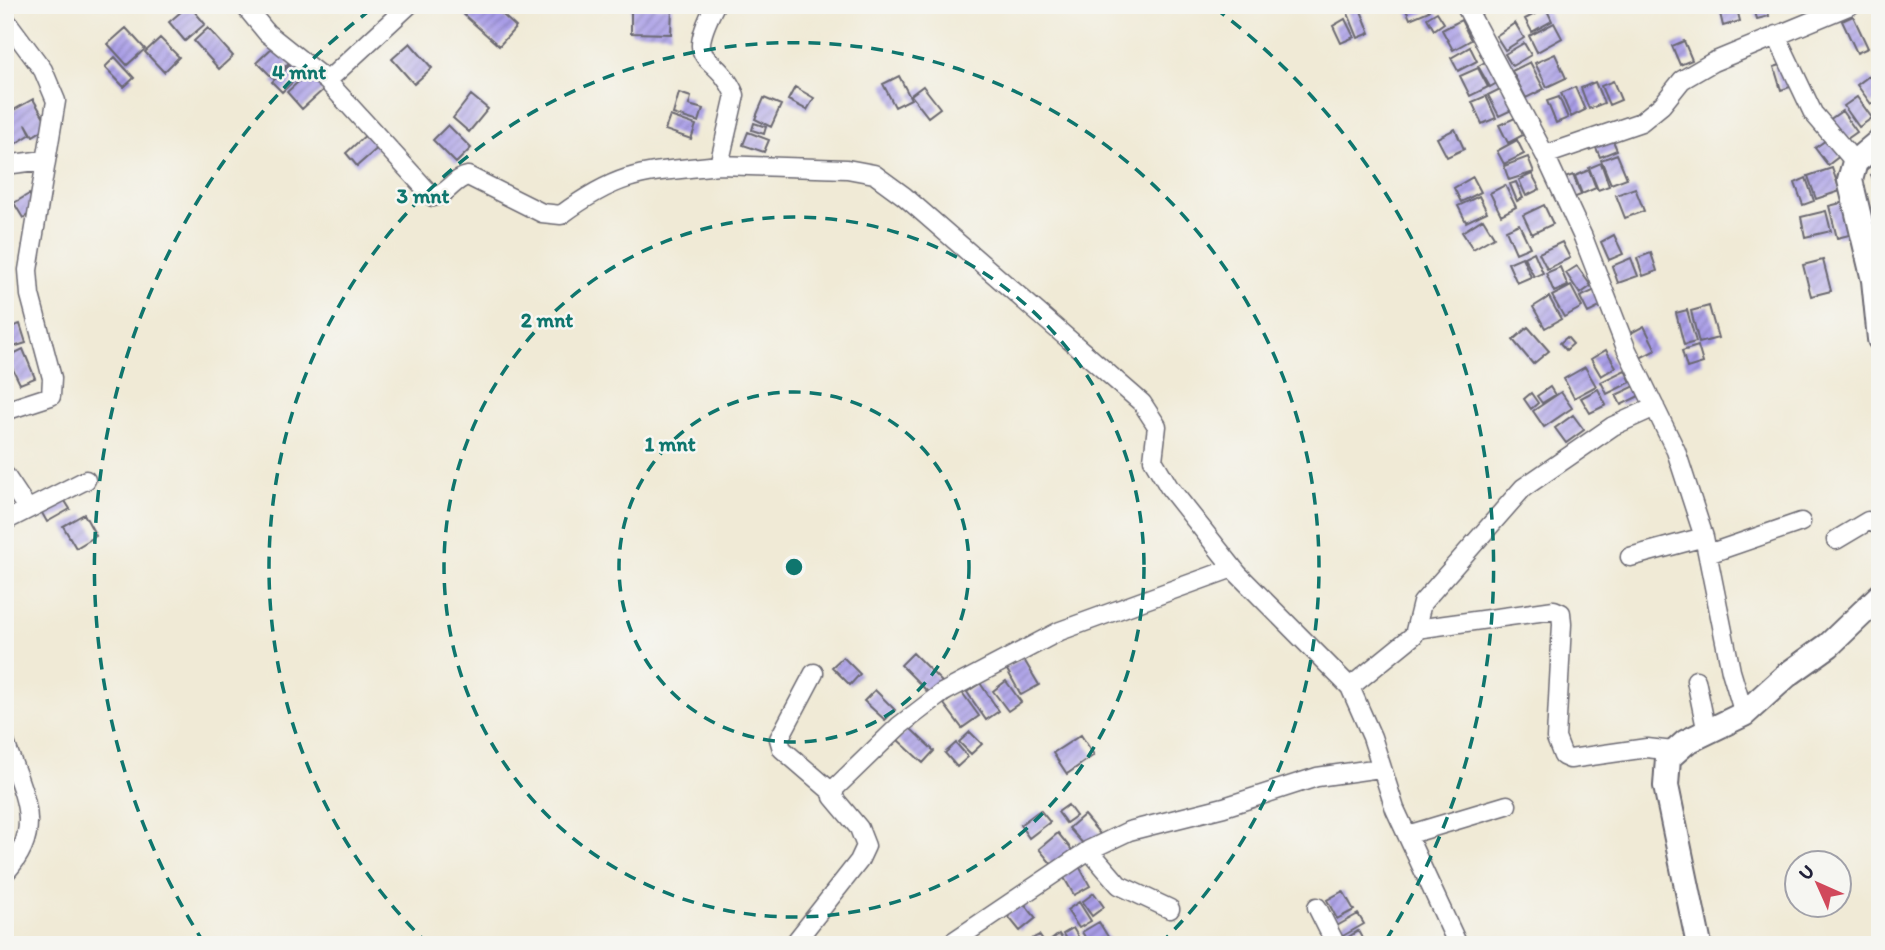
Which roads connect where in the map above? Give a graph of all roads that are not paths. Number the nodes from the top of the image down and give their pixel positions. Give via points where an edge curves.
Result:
1 (244, 5) edge
2 (409, 5) edge
3 (715, 5) edge
4 (1465, 5) edge
5 (1851, 5) edge
6 (5, 19) edge
7 (1776, 35) junction
8 (327, 81) junction
9 (1880, 141) edge
10 (1545, 155) junction
11 (44, 160) junction
12 (1855, 162) junction
13 (5, 165) edge
14 (719, 165) junction
15 (1880, 339) edge
16 (1655, 407) junction
17 (5, 411) edge
18 (5, 475) edge
19 (86, 480) dead end
20 (27, 508) junction
21 (5, 521) edge
22 (1801, 522) dead end
23 (1880, 525) edge
24 (1836, 540) dead end
25 (1706, 546) junction
26 (1630, 557) dead end
27 (1233, 568) junction
28 (1880, 596) edge
29 (1416, 629) junction
30 (814, 673) dead end
31 (1696, 680) dead end
32 (1350, 687) junction
33 (1744, 714) junction
34 (1707, 733) junction
35 (5, 742) edge
36 (1673, 751) junction
37 (1380, 768) junction
38 (833, 793) junction
39 (1507, 805) dead end
40 (1407, 835) junction
41 (1089, 850) junction
42 (5, 873) edge
43 (1317, 907) dead end
44 (1170, 909) dead end
45 (953, 943) edge
46 (793, 945) edge
47 (1336, 945) edge
48 (1458, 945) edge
49 (1699, 945) edge

1 - 8 street via 267,33
2 - 8 street
3 - 14 street via 700,51 735,95
4 - 10 street
5 - 7 street
6 - 11 street via 43,71 55,101
7 - 10 street via 1713,61 1682,80 1641,122
7 - 12 street via 1813,113
8 - 14 street via 433,197 468,176 542,213 561,215 589,194 640,172
9 - 12 street
10 - 16 street
11 - 13 street
11 - 17 street via 28,281 52,378 51,396
12 - 15 street via 1850,180 1874,280
14 - 27 street via 847,169 885,181 1142,403 1157,426 1154,463
16 - 25 street via 1684,471
16 - 29 street via 1613,426 1514,497 1422,603
18 - 20 street
19 - 20 street
20 - 21 street
22 - 25 street
23 - 24 street via 1868,521
25 - 26 street
25 - 33 street
27 - 32 street
27 - 38 street via 1060,631 942,692 899,726
28 - 33 street via 1829,645
29 - 32 street
29 - 36 street via 1554,610 1561,614 1562,624 1556,738 1563,756 1570,759 1647,748
30 - 38 street via 779,740 782,748
31 - 34 street
32 - 37 street
33 - 34 street
34 - 36 street
35 - 42 street via 29,820 23,851
36 - 49 street via 1666,763 1666,786
37 - 40 street
37 - 41 street via 1317,777 1129,831
38 - 46 street via 859,828 866,846
39 - 40 street
40 - 48 street
41 - 44 street via 1119,885
41 - 45 street
43 - 47 street

